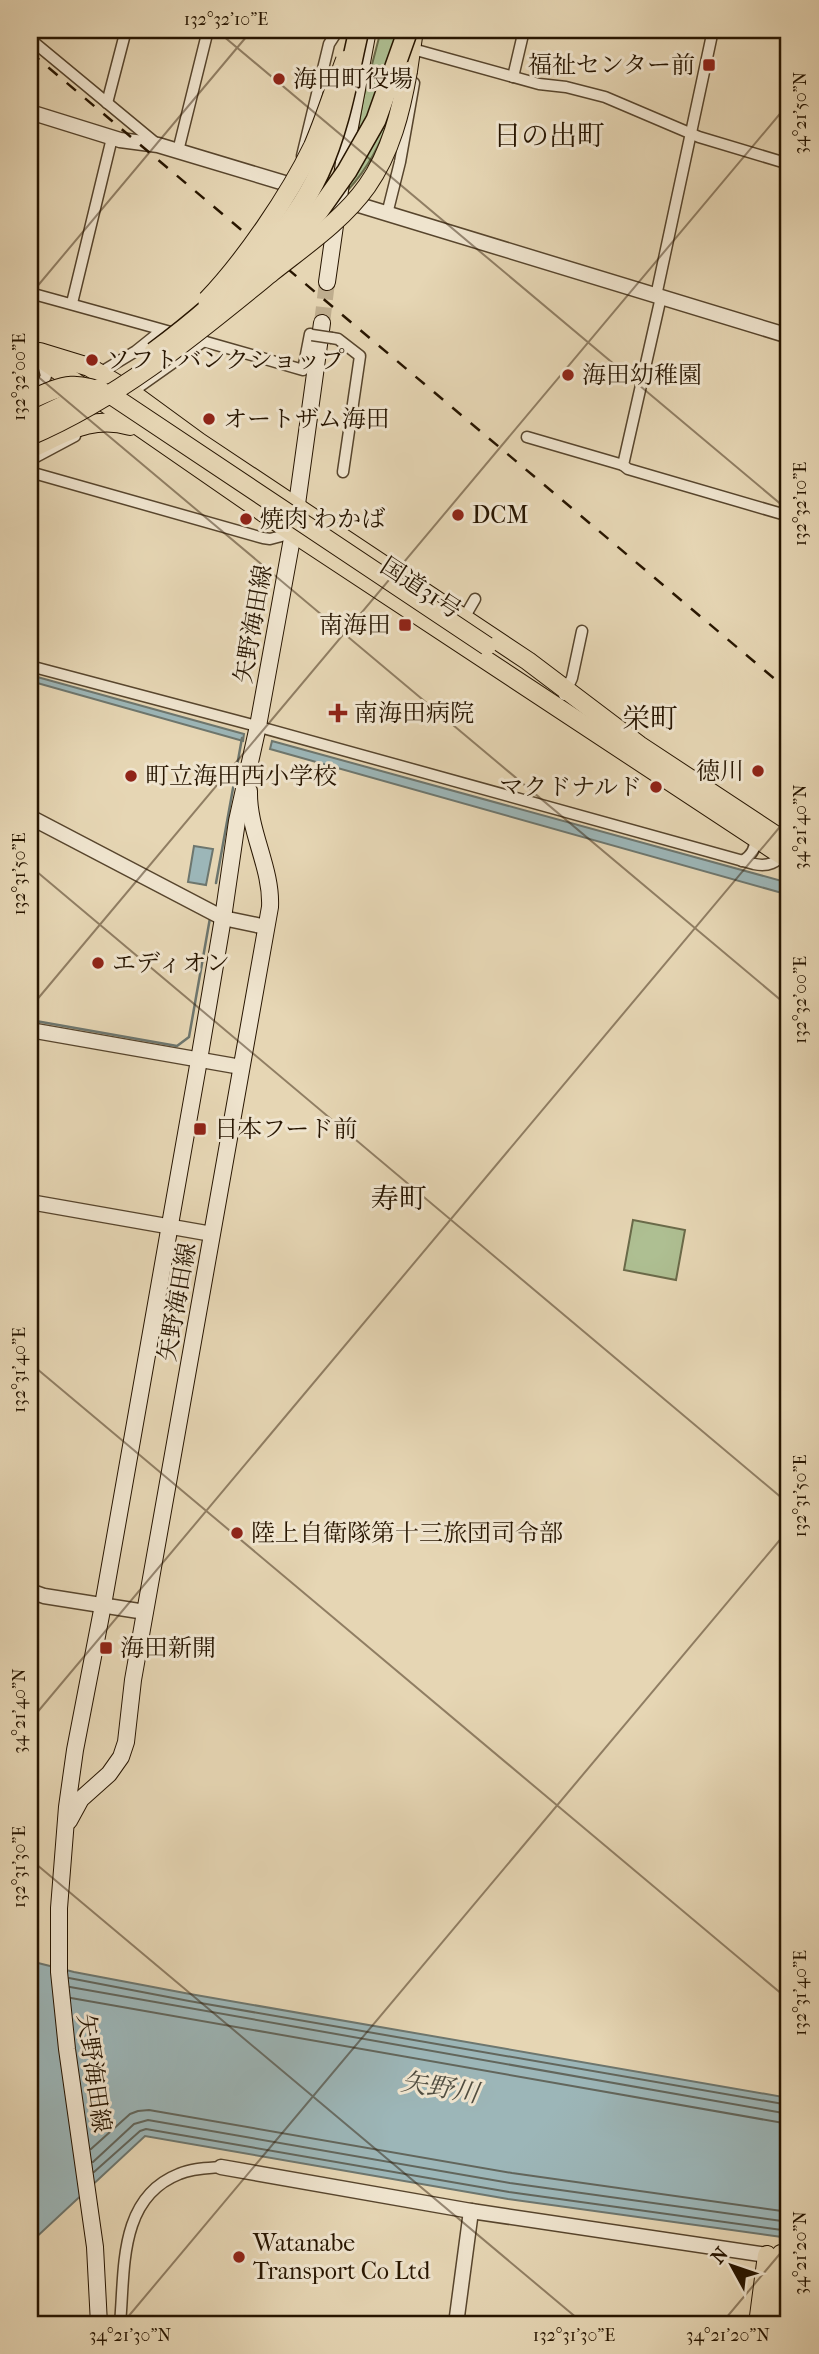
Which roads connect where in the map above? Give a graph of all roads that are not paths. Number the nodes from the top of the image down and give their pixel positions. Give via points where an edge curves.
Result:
1 (126, 30) edge
2 (208, 30) edge
3 (338, 30) edge
4 (357, 30) edge
5 (368, 30) edge
6 (374, 30) edge
7 (408, 30) edge
8 (414, 30) edge
9 (423, 30) edge
10 (524, 30) edge
11 (713, 30) edge
12 (30, 38) edge
13 (365, 51) junction
14 (420, 51) junction
15 (513, 77) junction
16 (107, 103) junction
17 (30, 112) edge
18 (692, 133) junction
19 (112, 138) junction
20 (158, 145) junction
21 (178, 151) junction
22 (789, 164) edge
23 (294, 186) junction
24 (330, 197) dead end
25 (346, 201) dead end
26 (387, 214) junction
27 (327, 282) tunnel mouth
28 (659, 296) junction
29 (31, 297) edge
30 (72, 303) junction
31 (317, 329) junction
32 (161, 331) junction
33 (206, 333) junction
34 (789, 336) edge
35 (154, 352) junction
36 (34, 353) edge
37 (100, 373) junction
38 (74, 382) junction
39 (132, 393) junction
40 (32, 398) edge
41 (109, 407) junction
42 (30, 421) edge
43 (88, 423) junction
44 (30, 436) edge
45 (527, 437) dead end
46 (170, 447) junction
47 (30, 449) edge
48 (30, 460) edge
49 (623, 465) junction
50 (342, 472) dead end
51 (31, 476) edge
52 (296, 506) junction
53 (789, 516) edge
54 (293, 533) junction
55 (475, 599) dead end
56 (464, 618) junction
57 (582, 631) dead end
58 (30, 666) edge
59 (562, 697) junction
60 (257, 728) junction
61 (250, 766) junction
62 (30, 817) edge
63 (755, 836) junction
64 (788, 852) edge
65 (742, 861) junction
66 (223, 918) junction
67 (266, 927) junction
68 (30, 1030) edge
69 (199, 1060) junction
70 (241, 1067) junction
71 (30, 1202) edge
72 (170, 1227) junction
73 (212, 1234) junction
74 (30, 1591) edge
75 (103, 1605) junction
76 (145, 1612) junction
77 (67, 1827) junction
78 (221, 2167) joint
79 (471, 2211) junction
80 (781, 2259) edge
81 (99, 2324) edge
82 (120, 2324) edge
83 (456, 2324) edge
84 (758, 2324) edge
85 (771, 2324) edge

1 - 16 street
2 - 21 street
3 - 23 street via 329,44
4 - 35 main road, bridge via 314,144 293,182 232,272
4 - 35 highway, bridge via 335,131 306,200 238,279
5 - 13 main road
6 - 13 main road
7 - 33 highway, bridge via 376,120 347,172 292,242
8 - 33 main road, bridge via 399,116 366,187 340,216
9 - 14 street
10 - 15 street
11 - 18 street
12 - 16 street
13 - 27 main road
14 - 15 street
14 - 26 street
15 - 18 street via 605,97
16 - 20 street
17 - 19 street
18 - 22 street
18 - 28 street
19 - 20 street
19 - 30 street
20 - 21 street
21 - 23 street
23 - 24 street
25 - 26 street
26 - 28 street
28 - 34 street
28 - 49 street
29 - 30 street
30 - 32 street
31 - 33 street via 310,334 303,370
31 - 50 street, bridge via 360,356
31 - 52 main road, 矢野海田線
32 - 33 street
32 - 37 street
33 - 39 street
33 - 44 main road, bridge via 85,409
35 - 42 main road, bridge via 104,386
36 - 37 main road, 国道31号
36 - 38 main road, 国道31号
36 - 40 street via 46,376
37 - 38 street
37 - 39 main road, 国道31号
38 - 40 street
38 - 41 main road, 国道31号
39 - 41 street
39 - 52 main road, 国道31号
40 - 59 main road, bridge via 74,384 114,397
41 - 43 street
41 - 46 main road, 国道31号
43 - 46 main road via 130,425
43 - 47 main road
43 - 48 street via 74,438
45 - 49 street
46 - 54 main road, 国道31号
49 - 53 street
51 - 54 street via 263,538
52 - 54 main road, 矢野海田線
52 - 56 main road, 国道31号
54 - 59 main road, 国道31号
54 - 60 main road, 矢野海田線
55 - 56 street
56 - 59 main road, 国道31号 via 528,661
57 - 59 street
58 - 60 street
59 - 63 main road, 国道31号
59 - 64 main road via 639,745
60 - 61 main road, 矢野海田線
60 - 65 street
61 - 66 main road, 矢野海田線
61 - 67 main road, 矢野海田線 via 250,815 270,890
62 - 66 street
63 - 64 main road, 国道31号
63 - 65 street via 752,853
64 - 65 street via 768,866
66 - 67 street
66 - 69 main road, 矢野海田線
67 - 70 main road, 矢野海田線
68 - 69 street
69 - 70 street
69 - 72 main road, 矢野海田線
70 - 73 main road, 矢野海田線
71 - 72 street
72 - 73 street
72 - 75 main road, 矢野海田線
73 - 76 main road, 矢野海田線
74 - 75 street
75 - 76 street
75 - 77 main road, 矢野海田線 via 75,1750
76 - 77 main road, 矢野海田線 via 124,1750 113,1769 81,1799
77 - 81 main road, 矢野海田線 via 59,1908 59,1972 95,2247
78 - 79 street
78 - 82 street via 181,2172 142,2201 127,2236
79 - 80 street
79 - 83 street
80 - 84 main road
80 - 85 main road

